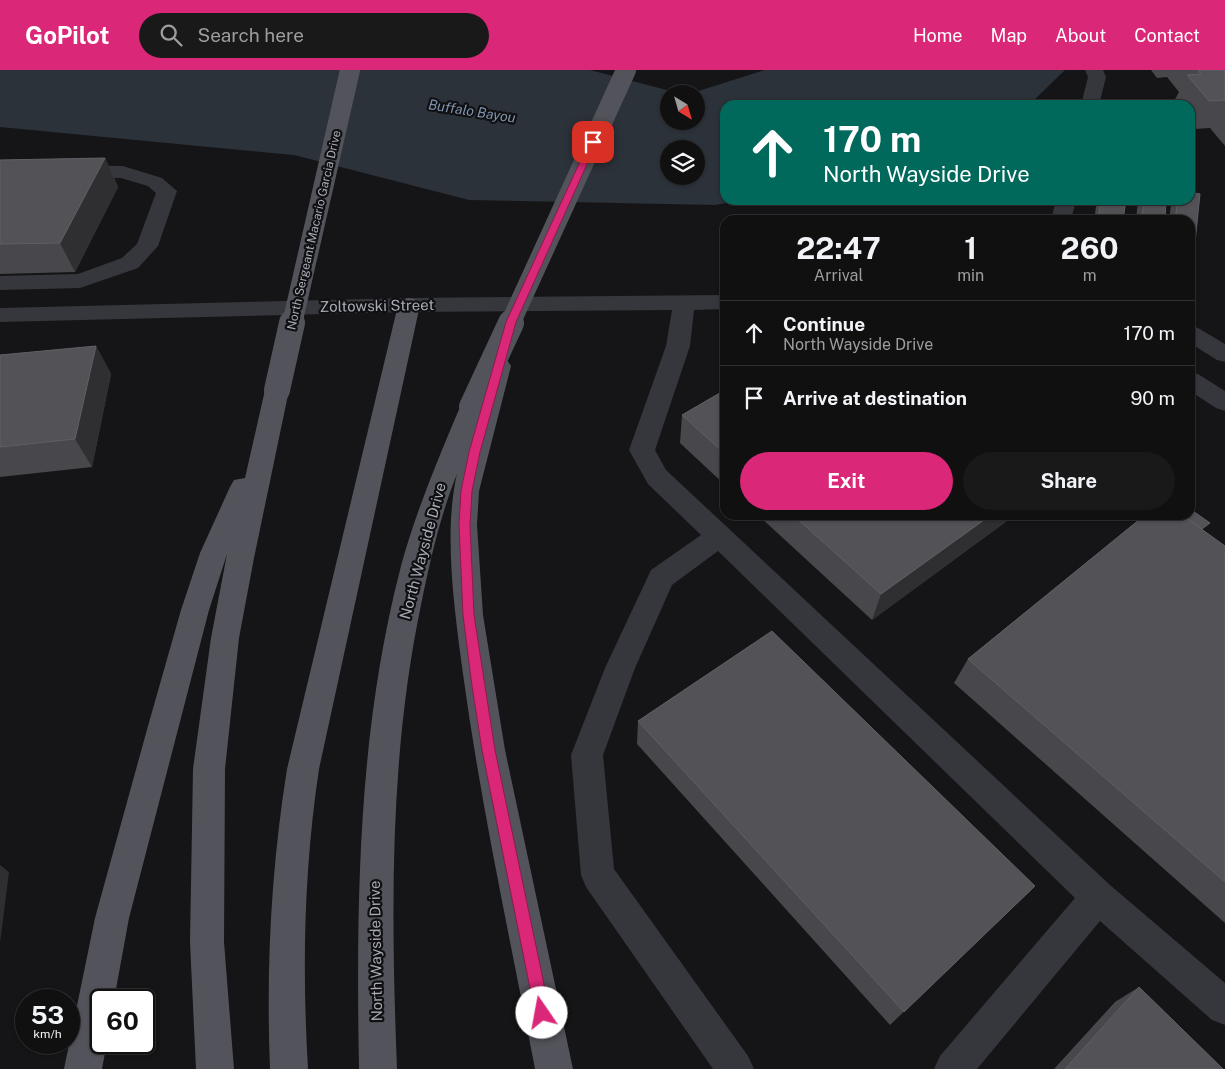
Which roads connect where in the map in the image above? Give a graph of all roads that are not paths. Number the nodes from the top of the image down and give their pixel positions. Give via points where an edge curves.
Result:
1 (350, 70) edge
2 (626, 70) edge
3 (1094, 70) edge
4 (1091, 100) edge
5 (0, 170) edge
6 (0, 282) edge
7 (684, 302) junction
8 (720, 302) edge
9 (409, 305) junction
10 (0, 315) edge
11 (1195, 336) edge
12 (1225, 354) edge
13 (1195, 383) edge
14 (1225, 402) edge
15 (479, 410) junction
16 (266, 436) junction
17 (719, 536) junction
18 (1098, 897) junction
19 (1225, 1007) edge
20 (83, 1069) edge
21 (215, 1069) edge
22 (289, 1069) edge
23 (378, 1069) edge
24 (554, 1069) edge
25 (735, 1069) edge
26 (953, 1069) edge

1 - 16 main road, North Sergeant Macario Garcia Drive, bridge
2 - 15 main road, bridge via 511,322
3 - 4 street via 1098,77
5 - 6 street via 124,172 155,182 167,191 147,246 130,263 80,281
7 - 8 street, Zoltowski Street
7 - 9 street, Zoltowski Street
7 - 17 street via 678,346 642,450 657,477
9 - 10 street, Zoltowski Street
9 - 22 main road via 296,811 286,930 285,1004
11 - 12 street
13 - 14 street
15 - 23 main road, North Wayside Drive via 448,460 428,520 391,688 379,784 374,894
15 - 24 main road via 464,525 468,615 489,750
16 - 20 main road via 214,553 195,610 112,918
16 - 21 main road via 225,638 209,769 207,942
17 - 18 street
17 - 25 street via 662,578 620,668 587,755 598,875
18 - 19 street
18 - 26 street

